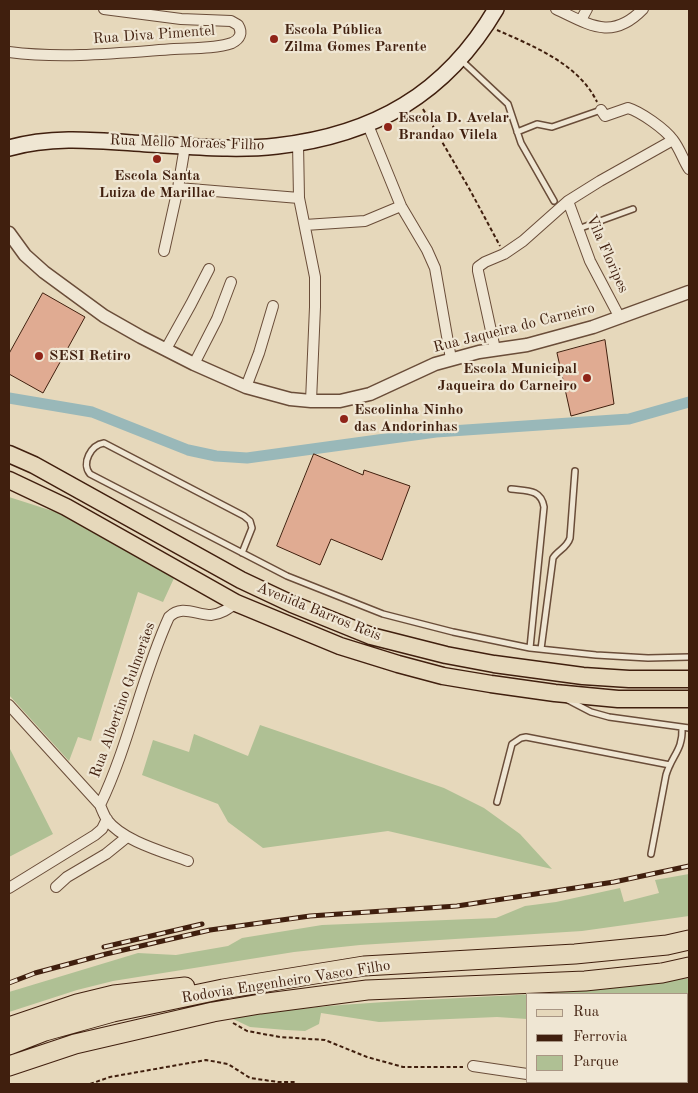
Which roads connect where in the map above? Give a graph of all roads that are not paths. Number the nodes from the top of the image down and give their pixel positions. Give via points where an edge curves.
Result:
1 (104, 9) edge
2 (556, 9) edge
3 (587, 9) edge
4 (643, 9) edge
5 (489, 15) edge
6 (581, 20) junction
7 (9, 52) edge
8 (461, 59) junction
9 (601, 110) joint
10 (368, 125) junction
11 (517, 132) junction
12 (673, 140) junction
13 (298, 143) junction
14 (184, 146) junction
15 (9, 148) edge
16 (689, 169) edge
17 (178, 188) junction
18 (299, 198) junction
19 (554, 201) dead end
20 (568, 201) junction
21 (401, 206) junction
22 (633, 209) dead end
23 (305, 225) junction
24 (578, 230) junction
25 (9, 233) edge
26 (164, 251) dead end
27 (209, 268) dead end
28 (231, 282) dead end
29 (689, 292) edge
30 (273, 306) dead end
31 (620, 318) junction
32 (166, 349) junction
33 (495, 350) junction
34 (451, 359) junction
35 (194, 364) junction
36 (246, 387) junction
37 (311, 401) junction
38 (9, 454) edge
39 (575, 471) dead end
40 (9, 480) edge
41 (511, 489) dead end
42 (9, 491) edge
43 (66, 507) junction
44 (242, 553) junction
45 (236, 603) junction
46 (530, 648) junction
47 (541, 649) junction
48 (689, 657) edge
49 (689, 679) edge
50 (555, 693) junction
51 (689, 699) edge
52 (9, 705) edge
53 (682, 728) junction
54 (689, 728) edge
55 (670, 765) junction
56 (497, 802) dead end
57 (100, 805) junction
58 (107, 819) junction
59 (127, 837) junction
60 (651, 854) dead end
61 (188, 861) dead end
62 (56, 887) dead end
63 (9, 888) edge
64 (689, 940) edge
65 (689, 967) edge
66 (223, 989) junction
67 (9, 1027) edge
68 (9, 1045) edge
69 (9, 1066) edge
70 (473, 1066) road end
71 (526, 1074) edge

1 - 7 street, Rua Diva Pimentel via 231,22 238,25 241,34 232,43 210,46 87,54
2 - 6 street
3 - 6 street
4 - 6 street via 615,27 604,28
5 - 8 main road, Rua Mello Moraes Filho
8 - 10 main road, Rua Mello Moraes Filho via 416,98
8 - 11 lane via 508,104
9 - 11 lane via 552,127 536,124
9 - 12 street via 606,116 628,108
10 - 13 main road, Rua Mello Moraes Filho
10 - 21 street
11 - 19 lane
12 - 16 street
12 - 20 street
13 - 14 main road, Rua Mello Moraes Filho via 233,148
13 - 18 street
14 - 15 main road, Rua Mello Moraes Filho via 65,139
14 - 17 street
17 - 18 street
17 - 26 street
18 - 23 street
20 - 24 street, Vila Floripes
20 - 33 street via 523,241 480,265 478,271
21 - 23 street via 364,221
21 - 34 street via 435,268
22 - 24 lane
23 - 37 street via 315,277
24 - 31 street, Vila Floripes via 590,261
25 - 32 street, Rua Jaqueira do Carneiro via 25,255 44,272 104,316
27 - 32 street
28 - 35 street
29 - 31 street, Rua Jaqueira do Carneiro
30 - 36 street
31 - 33 street, Rua Jaqueira do Carneiro via 546,340
32 - 35 street, Rua Jaqueira do Carneiro
33 - 34 street, Rua Jaqueira do Carneiro
34 - 37 street, Rua Jaqueira do Carneiro via 370,394 340,401
35 - 36 street, Rua Jaqueira do Carneiro
36 - 37 street, Rua Jaqueira do Carneiro
38 - 49 main road, Avenida Barros Reis via 241,580 372,636 446,655 583,676
39 - 47 lane via 570,538 566,547 553,558
40 - 43 main road, Avenida Barros Reis
41 - 46 lane via 539,495 544,507
42 - 43 main road
43 - 45 main road, Avenida Barros Reis
44 - 44 lane via 90,474 85,464 93,447 104,443 244,516 252,528
44 - 46 lane via 287,576 383,614
45 - 50 main road, Avenida Barros Reis via 340,646 398,664 443,676
45 - 57 street, Rua Albertino Gulmerães via 211,615 181,610 169,617
46 - 47 lane
47 - 48 lane via 648,658
50 - 51 main road, Avenida Barros Reis via 618,699
50 - 53 lane via 591,712 609,717
52 - 57 street
53 - 54 lane
53 - 55 lane via 681,748
55 - 56 lane via 521,738 512,744
55 - 60 lane
57 - 58 street
58 - 59 street
58 - 63 street via 95,836
59 - 61 street
59 - 62 street
64 - 66 highway, Rodovia Engenheiro Vasco Filho via 575,954 364,966
65 - 69 highway, Rodovia Engenheiro Vasco Filho via 662,973 585,980 367,990 260,1004 75,1044
66 - 67 highway via 200,986 114,995
66 - 68 highway, Rodovia Engenheiro Vasco Filho via 113,1012 44,1031
70 - 71 street

